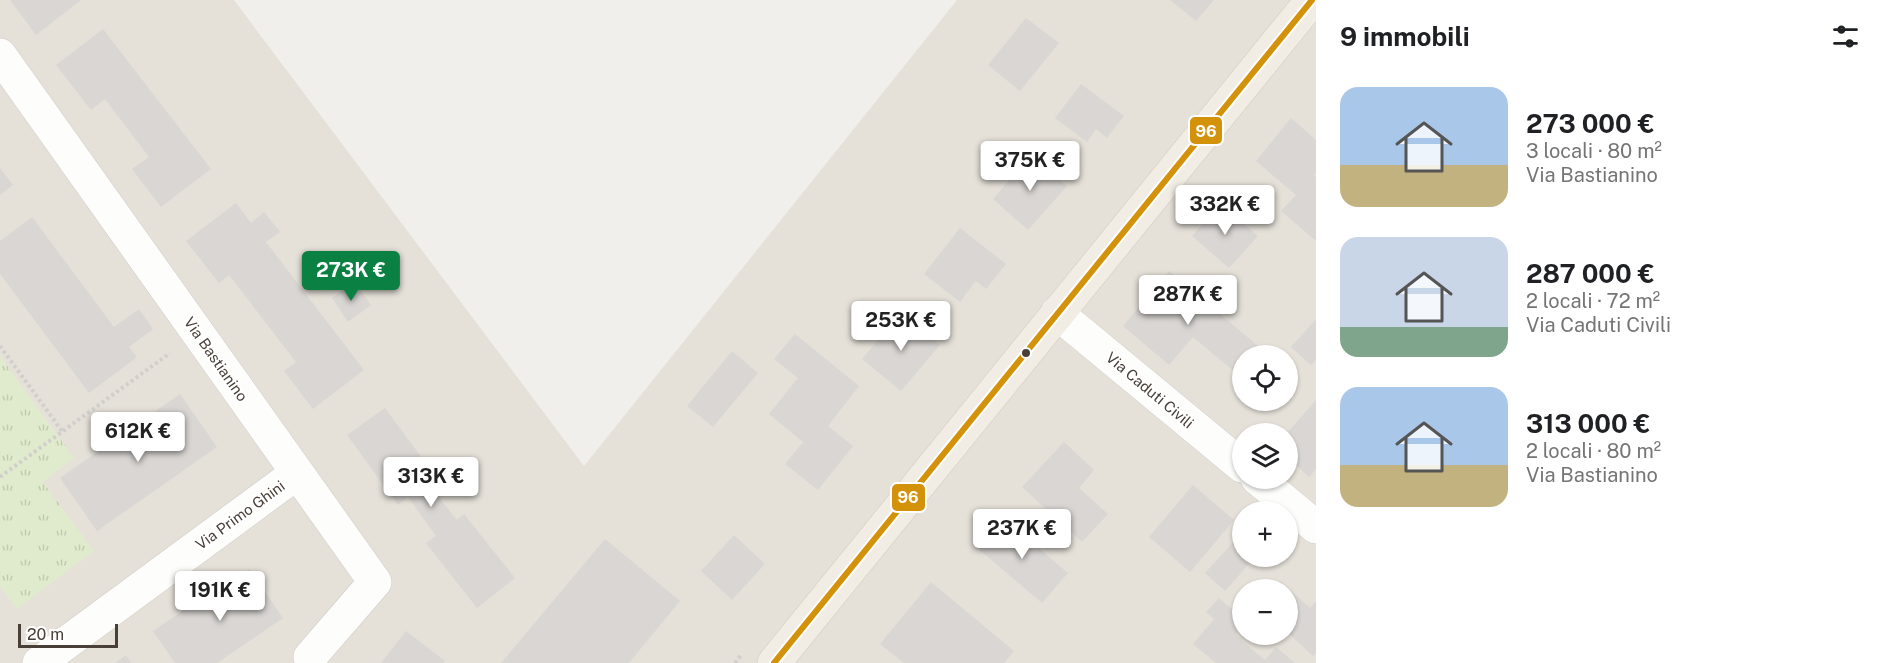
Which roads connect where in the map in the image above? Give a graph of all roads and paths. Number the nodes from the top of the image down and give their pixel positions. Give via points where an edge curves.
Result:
1 (1312, 0) edge
2 (0, 56) edge
3 (1057, 313) junction
4 (197, 333) junction
5 (0, 346) edge
6 (62, 431) junction
7 (1232, 458) edge
8 (297, 473) junction
9 (0, 477) edge
10 (1270, 489) edge
11 (1316, 527) edge
12 (310, 657) dead end
13 (39, 663) edge
14 (774, 663) edge

1 - 3 main road
2 - 4 street, Via Bastianino
3 - 7 street, Via Caduti Civili
3 - 14 main road
4 - 6 path
4 - 8 street, Via Bastianino
5 - 6 path
6 - 9 path
8 - 12 street, Via Bastianino via 375,582
8 - 13 street, Via Primo Ghini
10 - 11 street

